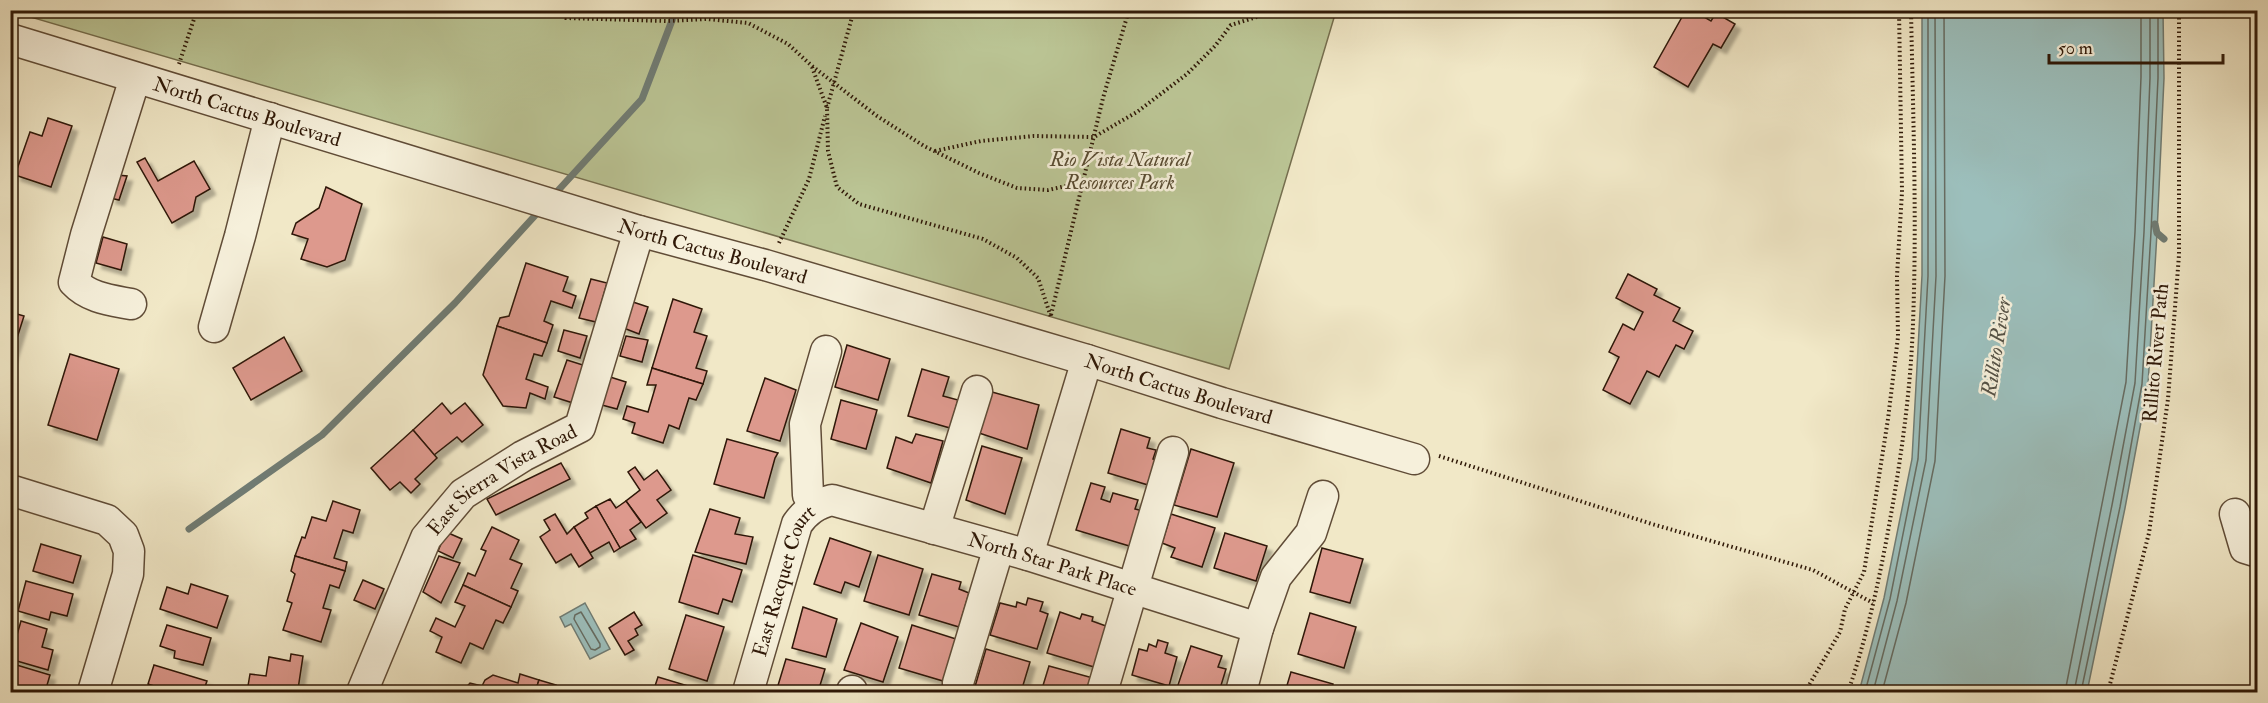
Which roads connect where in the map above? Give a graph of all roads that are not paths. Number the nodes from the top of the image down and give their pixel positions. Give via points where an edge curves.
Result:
1 (10, 39) edge
2 (135, 78) junction
3 (270, 118) junction
4 (639, 231) junction
5 (131, 304) dead end
6 (214, 327) dead end
7 (826, 351) dead end
8 (1087, 360) junction
9 (977, 392) dead end
10 (1173, 452) dead end
11 (1414, 459) road end
12 (10, 490) edge
13 (1323, 496) dead end
14 (812, 500) junction
15 (846, 503) joint
16 (2235, 514) dead end
17 (934, 529) junction
18 (999, 547) junction
19 (2258, 552) edge
20 (1028, 555) junction
21 (1134, 587) junction
22 (1258, 628) junction
23 (958, 683) dead end
24 (93, 693) edge
25 (362, 693) edge
26 (748, 693) edge
27 (1102, 693) edge
28 (1241, 693) edge

1 - 2 street, North Cactus Boulevard
2 - 3 street, North Cactus Boulevard
2 - 5 street via 74,282 94,296
3 - 4 street, North Cactus Boulevard
3 - 6 street
4 - 8 street, North Cactus Boulevard
4 - 25 street, East Sierra Vista Road via 580,427 523,456 463,494 433,529 404,588
7 - 14 street via 805,424
8 - 11 street, North Cactus Boulevard
8 - 20 street
9 - 17 street
10 - 21 street
12 - 24 street via 107,520 123,535 129,551 128,574
13 - 22 street via 1311,533 1276,578
14 - 15 street, East Racquet Court
14 - 26 street, East Racquet Court via 797,524
15 - 17 street, North Star Park Place
16 - 19 street via 2245,548
17 - 18 street, North Star Park Place
18 - 20 street, North Star Park Place
18 - 23 street
20 - 21 street, North Star Park Place
21 - 22 street, North Star Park Place
21 - 27 street
22 - 28 street

